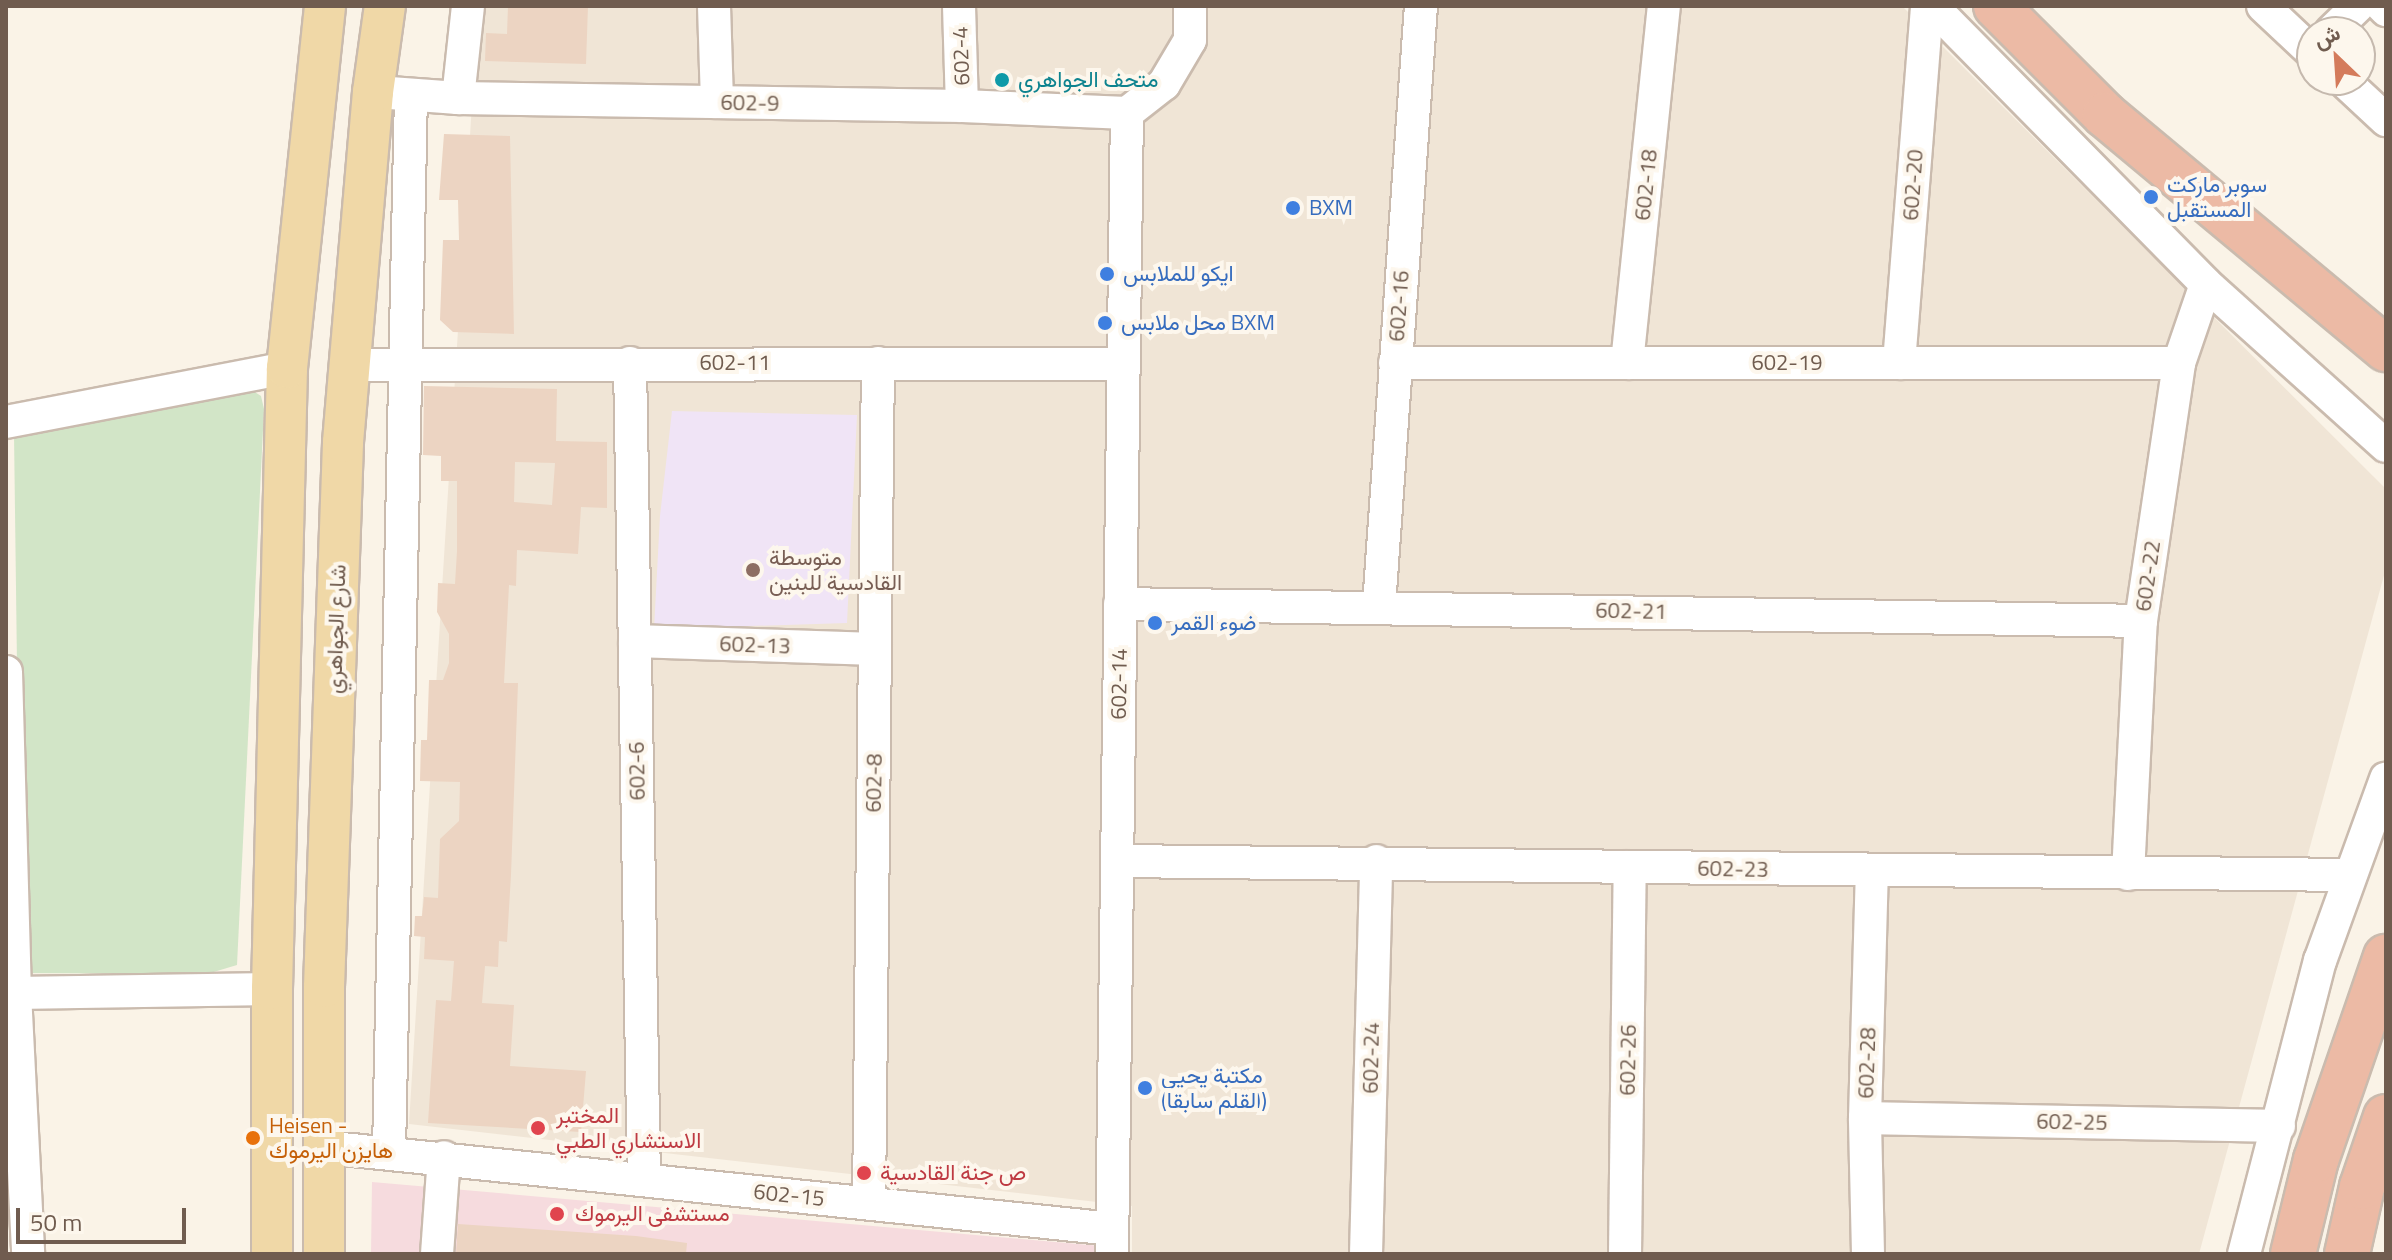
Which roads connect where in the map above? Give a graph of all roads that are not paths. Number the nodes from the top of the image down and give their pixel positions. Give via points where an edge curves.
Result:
1 (325, 6) edge
2 (385, 6) edge
3 (468, 6) edge
4 (714, 6) edge
5 (959, 6) edge
6 (1190, 6) edge
7 (1421, 6) edge
8 (1664, 6) edge
9 (1930, 6) edge
10 (1996, 6) edge
11 (2263, 6) edge
12 (2382, 6) edge
13 (2386, 10) edge
14 (2296, 36) edge
15 (392, 93) junction
16 (2360, 96) edge
17 (458, 98) junction
18 (717, 102) junction
19 (962, 106) junction
20 (1127, 113) junction
21 (2386, 120) edge
22 (2206, 284) junction
23 (2386, 349) edge
24 (630, 363) junction
25 (878, 363) junction
26 (1395, 363) junction
27 (1627, 363) junction
28 (1899, 363) junction
29 (2179, 363) junction
30 (1123, 364) junction
31 (348, 365) junction
32 (406, 367) junction
33 (287, 368) junction
34 (6, 422) edge
35 (2386, 446) edge
36 (1120, 604) junction
37 (1379, 606) junction
38 (2141, 621) junction
39 (635, 641) junction
40 (875, 649) junction
41 (6, 672) edge
42 (2386, 779) edge
43 (1117, 861) junction
44 (1376, 861) junction
45 (1630, 867) junction
46 (1872, 872) junction
47 (2128, 874) junction
48 (2348, 875) junction
49 (2386, 957) edge
50 (272, 989) junction
51 (15, 993) junction
52 (2386, 1117) edge
53 (1865, 1118) junction
54 (2279, 1126) junction
55 (323, 1147) junction
56 (389, 1152) junction
57 (444, 1157) junction
58 (644, 1179) junction
59 (869, 1203) junction
60 (1112, 1242) edge
61 (28, 1254) edge
62 (272, 1254) edge
63 (324, 1254) edge
64 (437, 1254) edge
65 (1366, 1254) edge
66 (1625, 1254) edge
67 (1868, 1254) edge
68 (2244, 1254) edge
69 (2293, 1254) edge
70 (2347, 1254) edge

1 - 33 main road
2 - 15 main road, شارع الجواهري
3 - 17 street
4 - 18 street
5 - 19 street, 602-4
6 - 20 street via 1190,40 1164,84
7 - 26 street, 602-16
8 - 27 street, 602-18
9 - 22 street
9 - 28 street, 602-20
10 - 23 highway via 2105,115
11 - 14 street
12 - 13 street
15 - 17 street, 602-9
15 - 31 main road, شارع الجواهري
15 - 32 street
16 - 21 street
17 - 18 street, 602-9
18 - 19 street, 602-9
19 - 20 street, 602-9
20 - 30 street, 602-14
22 - 29 street, 602-22
22 - 35 street
24 - 25 street, 602-11
24 - 32 street, 602-11
24 - 39 street, 602-6
25 - 30 street, 602-11
25 - 40 street, 602-8
26 - 27 street, 602-19
26 - 37 street, 602-16
27 - 28 street, 602-19
28 - 29 street, 602-19
29 - 38 street, 602-22
30 - 36 street, 602-14
31 - 32 street, 602-11
31 - 55 main road, شارع الجواهري via 324,987
32 - 56 street
33 - 34 street
33 - 50 main road
36 - 37 street, 602-21
36 - 43 street, 602-14
37 - 38 street, 602-21
38 - 47 street, 602-22
39 - 40 street, 602-13
39 - 58 street, 602-6
40 - 59 street, 602-8
41 - 51 street
42 - 48 street
43 - 44 street, 602-23
43 - 60 street, 602-14
44 - 45 street, 602-23
44 - 65 street, 602-24
45 - 46 street, 602-23
45 - 66 street, 602-26
46 - 47 street, 602-23
46 - 53 street, 602-28
47 - 48 street, 602-23
48 - 54 street via 2320,961
49 - 69 highway via 2316,1160
50 - 51 street
50 - 62 main road
51 - 61 street
52 - 70 highway
53 - 54 street, 602-25
53 - 67 street, 602-28
54 - 68 street
55 - 56 street, 602-15
55 - 63 main road, شارع الجواهري
56 - 57 street, 602-15
57 - 58 street, 602-15
57 - 64 street
58 - 59 street, 602-15
59 - 60 street, 602-15

